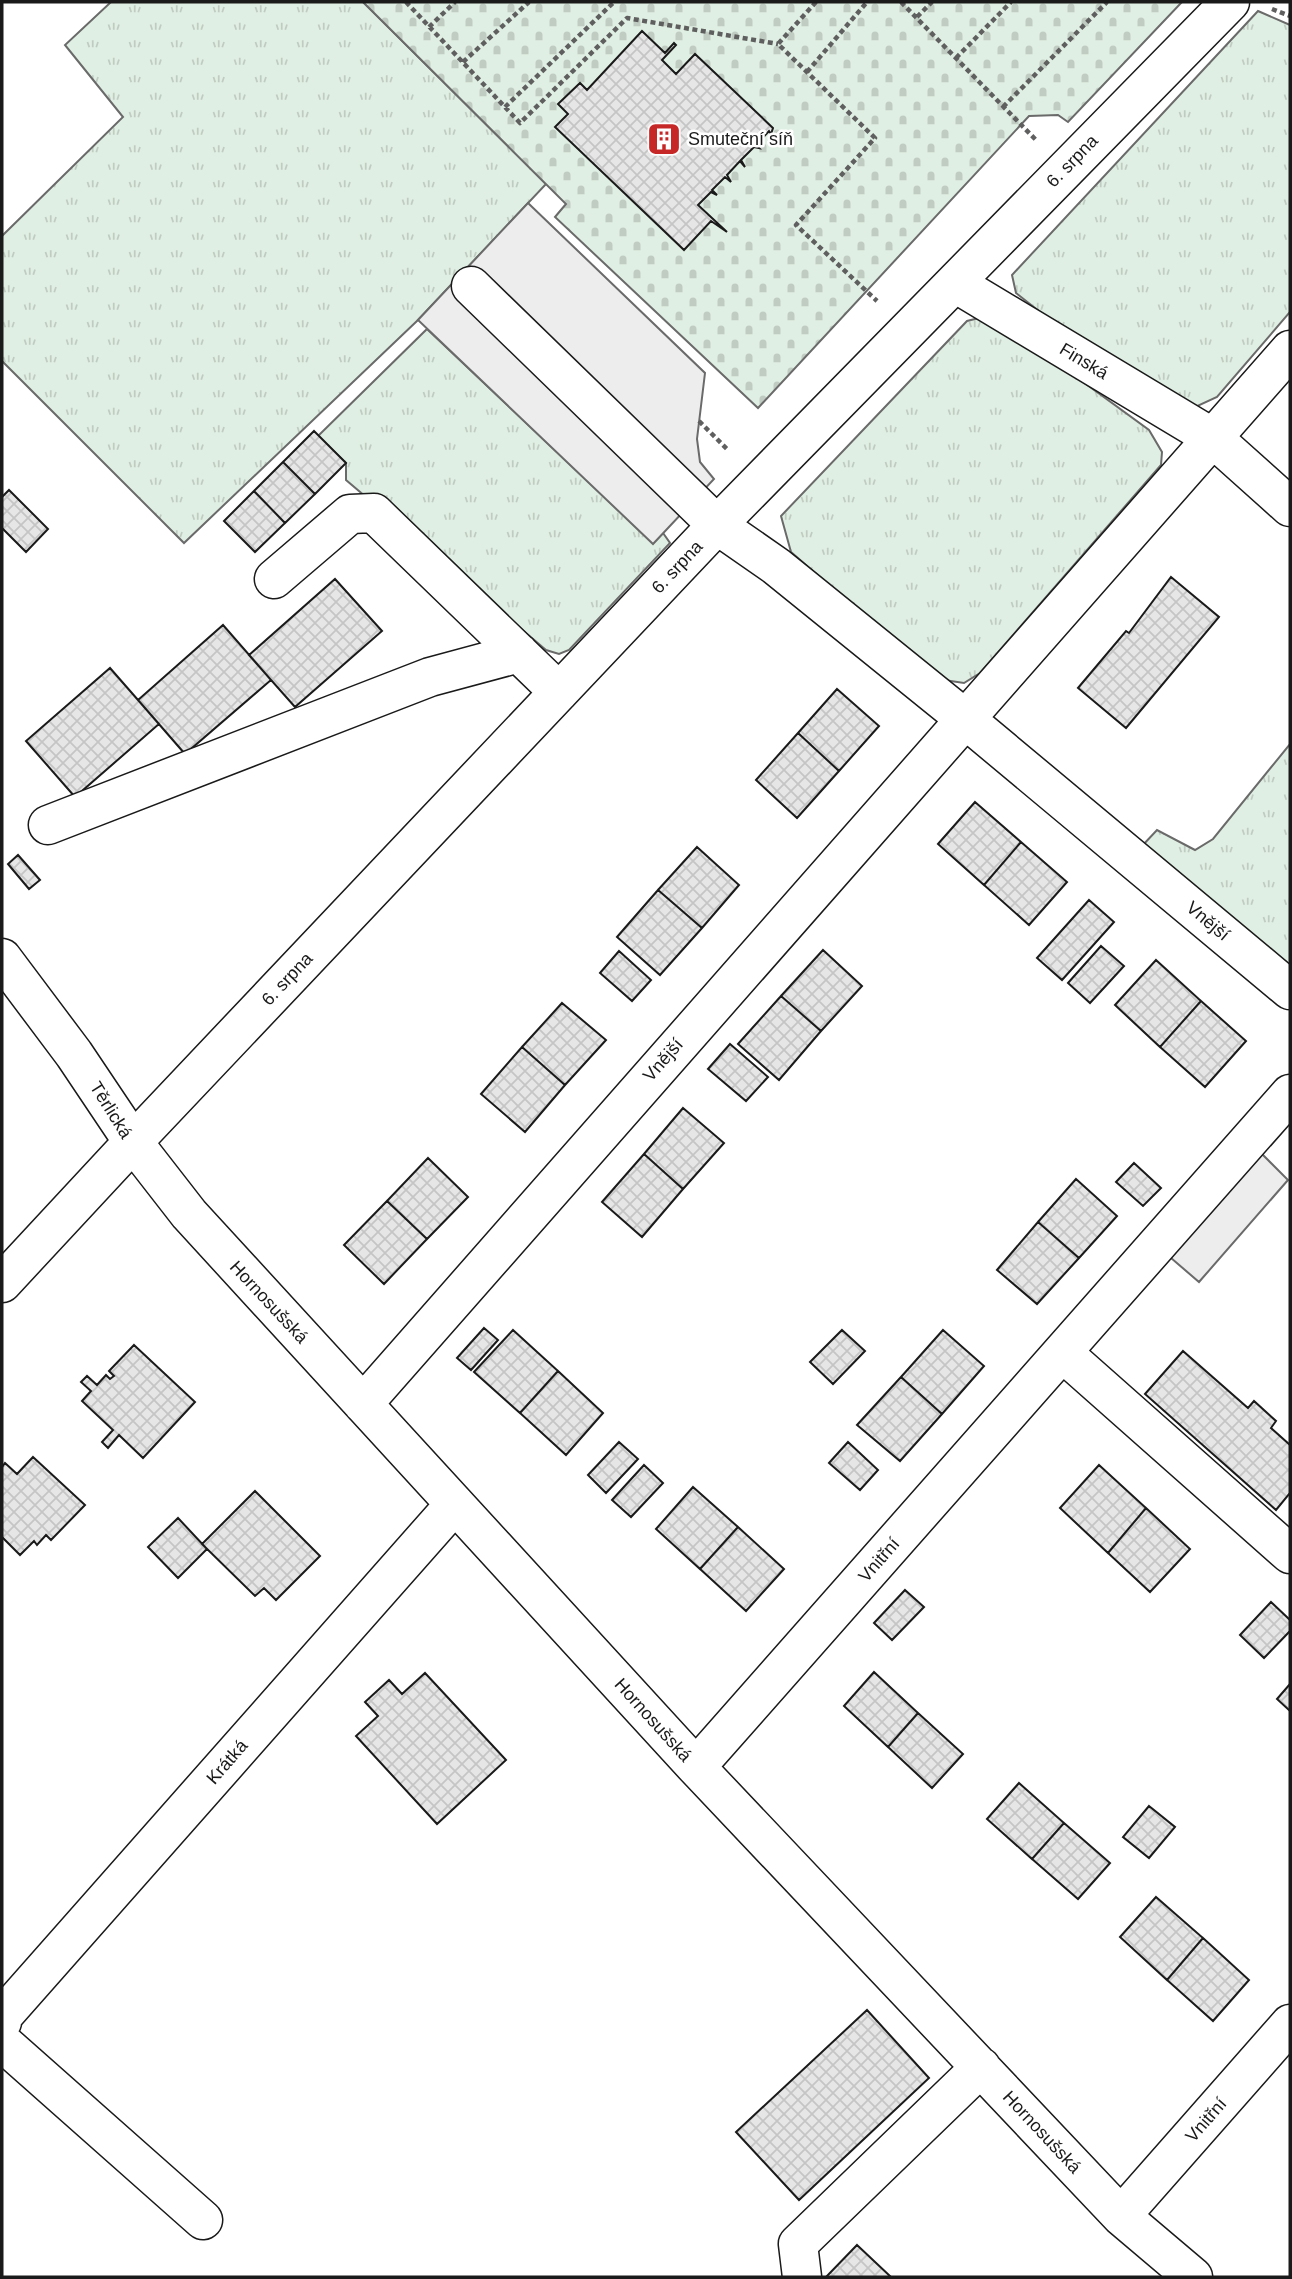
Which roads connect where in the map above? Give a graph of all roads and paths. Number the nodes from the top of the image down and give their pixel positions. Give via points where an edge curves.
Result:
1 (406, 2) edge
2 (455, 2) edge
3 (529, 2) edge
4 (614, 2) edge
5 (816, 2) edge
6 (867, 2) edge
7 (901, 2) edge
8 (932, 2) edge
9 (1011, 2) edge
10 (1107, 2) edge
11 (1230, 2) edge
12 (917, 17) junction
13 (429, 27) junction
14 (778, 44) junction
15 (956, 58) junction
16 (463, 62) junction
17 (807, 72) junction
18 (505, 107) junction
19 (1003, 107) junction
20 (1064, 169) junction
21 (955, 283) junction
22 (471, 286) dead end
23 (909, 330) junction
24 (1290, 350) edge
25 (699, 422) dead end
26 (1213, 438) junction
27 (734, 456) dead end
28 (1290, 507) edge
29 (717, 525) junction
30 (274, 579) dead end
31 (519, 653) junction
32 (559, 692) junction
33 (964, 718) junction
34 (48, 825) dead end
35 (2, 958) edge
36 (1290, 990) edge
37 (1290, 1094) edge
38 (133, 1142) junction
39 (2, 1283) edge
40 (1063, 1353) junction
41 (363, 1404) junction
42 (455, 1504) junction
43 (1290, 1554) edge
44 (696, 1767) junction
45 (2, 2022) edge
46 (1290, 2024) edge
47 (2, 2042) edge
48 (981, 2067) junction
49 (1121, 2216) junction
50 (202, 2220) dead end
51 (802, 2277) edge
52 (1193, 2277) edge

1 - 13 path
2 - 13 path
3 - 16 path
4 - 18 path
5 - 14 path
6 - 17 path
7 - 12 path
8 - 12 path
9 - 15 path
10 - 19 path
11 - 20 street, 6. srpna
12 - 15 path
13 - 16 path
14 - 17 path
14 - 18 path via 627,19 520,124
15 - 19 path
16 - 18 path
17 - 23 path via 876,138 796,225
19 - 20 path
20 - 21 street, 6. srpna
21 - 23 street, 6. srpna
21 - 26 street, Finská
22 - 29 street, Vnější
23 - 29 street, 6. srpna
24 - 26 street
25 - 27 path
26 - 28 street, Finská
26 - 33 street, Vnější
29 - 32 street, 6. srpna
29 - 33 street, Vnější via 776,566
30 - 31 street via 349,514 374,513
31 - 32 street
31 - 34 street via 430,677
32 - 38 street, 6. srpna
33 - 36 street, Vnější
33 - 41 street, Vnější
35 - 38 street, Těrlická
37 - 40 street, Vnitřní
38 - 39 street, Těrlická
38 - 41 street, Hornosušská via 188,1214
40 - 43 street
40 - 44 street, Vnitřní
41 - 42 street, Hornosušská
42 - 44 street, Hornosušská
42 - 45 street, Krátká
44 - 48 street, Hornosušská
46 - 49 street, Vnitřní
47 - 50 street
48 - 49 street, Hornosušská
48 - 51 street via 799,2244
49 - 52 street, Hornosušská

